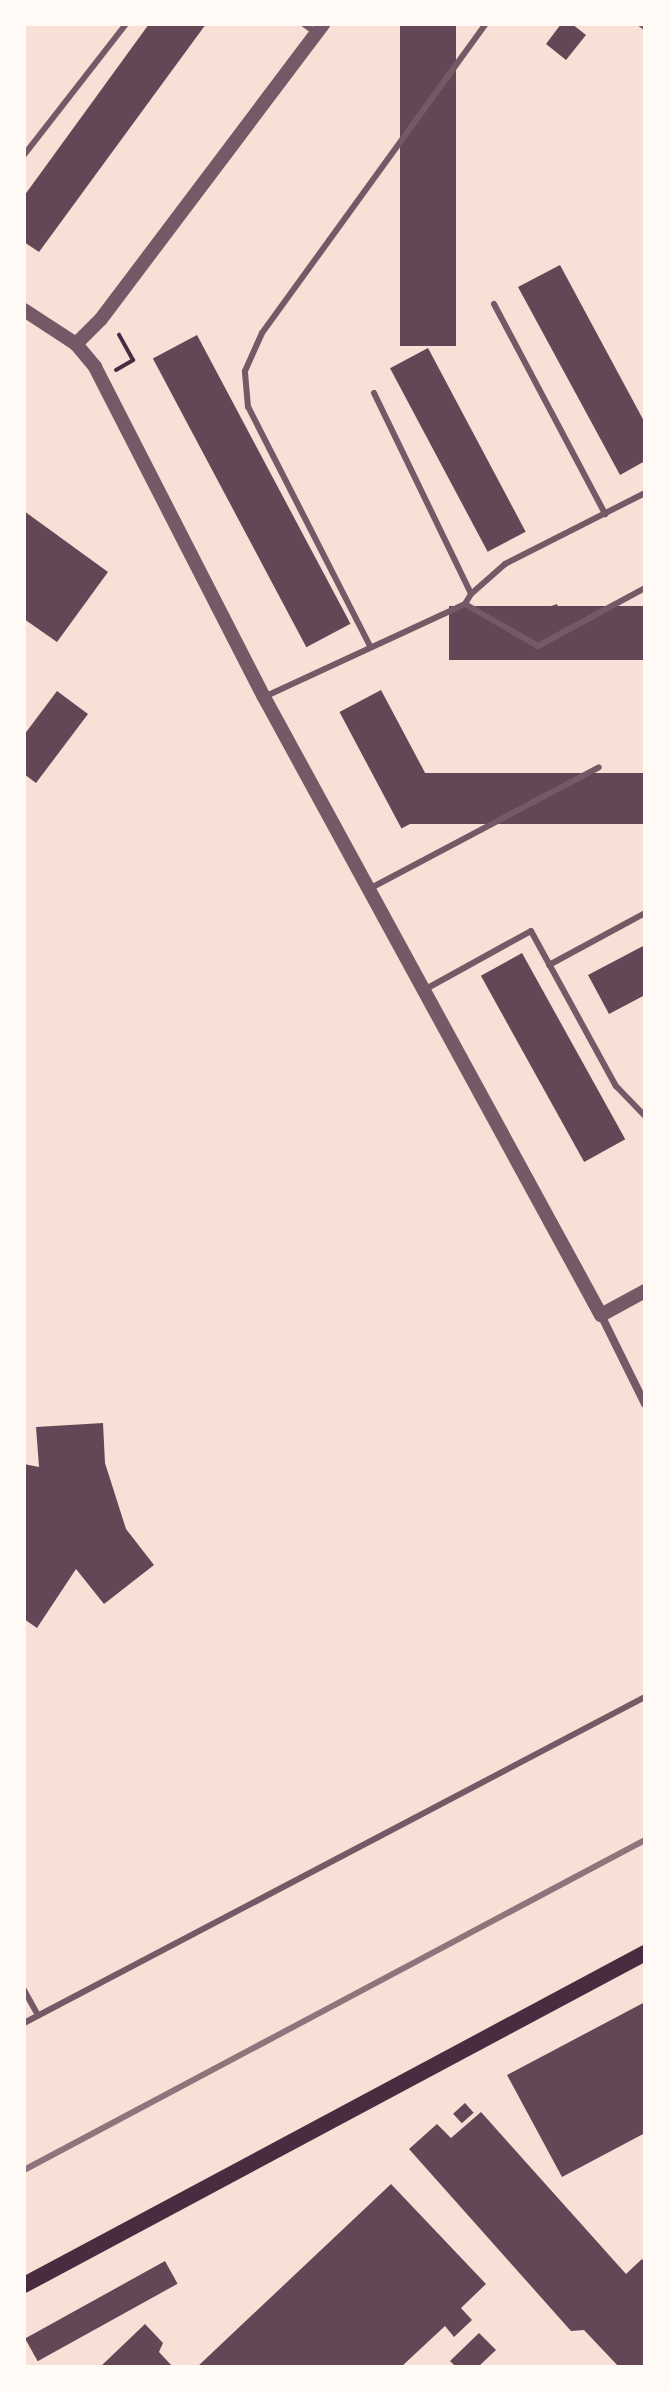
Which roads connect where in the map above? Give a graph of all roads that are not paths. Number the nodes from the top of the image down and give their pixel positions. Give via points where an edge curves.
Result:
1 (126, 24) edge
2 (486, 24) edge
3 (314, 27) edge
4 (24, 155) edge
5 (494, 304) dead end
6 (24, 310) edge
7 (76, 344) junction
8 (374, 393) dead end
9 (645, 493) edge
10 (605, 514) junction
11 (645, 588) edge
12 (471, 594) junction
13 (465, 604) junction
14 (370, 646) junction
15 (264, 697) junction
16 (599, 767) dead end
17 (369, 889) junction
18 (645, 913) edge
19 (549, 965) junction
20 (424, 990) junction
21 (645, 1116) edge
22 (645, 1291) edge
23 (601, 1315) junction
24 (645, 1404) edge
25 (645, 1697) edge
26 (645, 1953) edge
27 (24, 1990) edge
28 (38, 2015) junction
29 (24, 2023) edge
30 (24, 2285) edge

1 - 4 lane
2 - 14 lane via 262,333 245,371 248,407
3 - 7 street via 101,319
5 - 10 lane
6 - 7 street
7 - 15 street via 95,367
8 - 12 lane
9 - 10 lane
10 - 12 lane via 505,564
11 - 13 lane via 538,646
12 - 13 lane
13 - 14 lane
14 - 15 lane
15 - 17 street
16 - 17 lane
17 - 20 street
18 - 19 lane
19 - 20 lane via 531,931
19 - 21 lane via 616,1086
20 - 23 street
22 - 23 street
23 - 24 street
25 - 28 lane
26 - 30 main road
27 - 28 lane
28 - 29 lane

